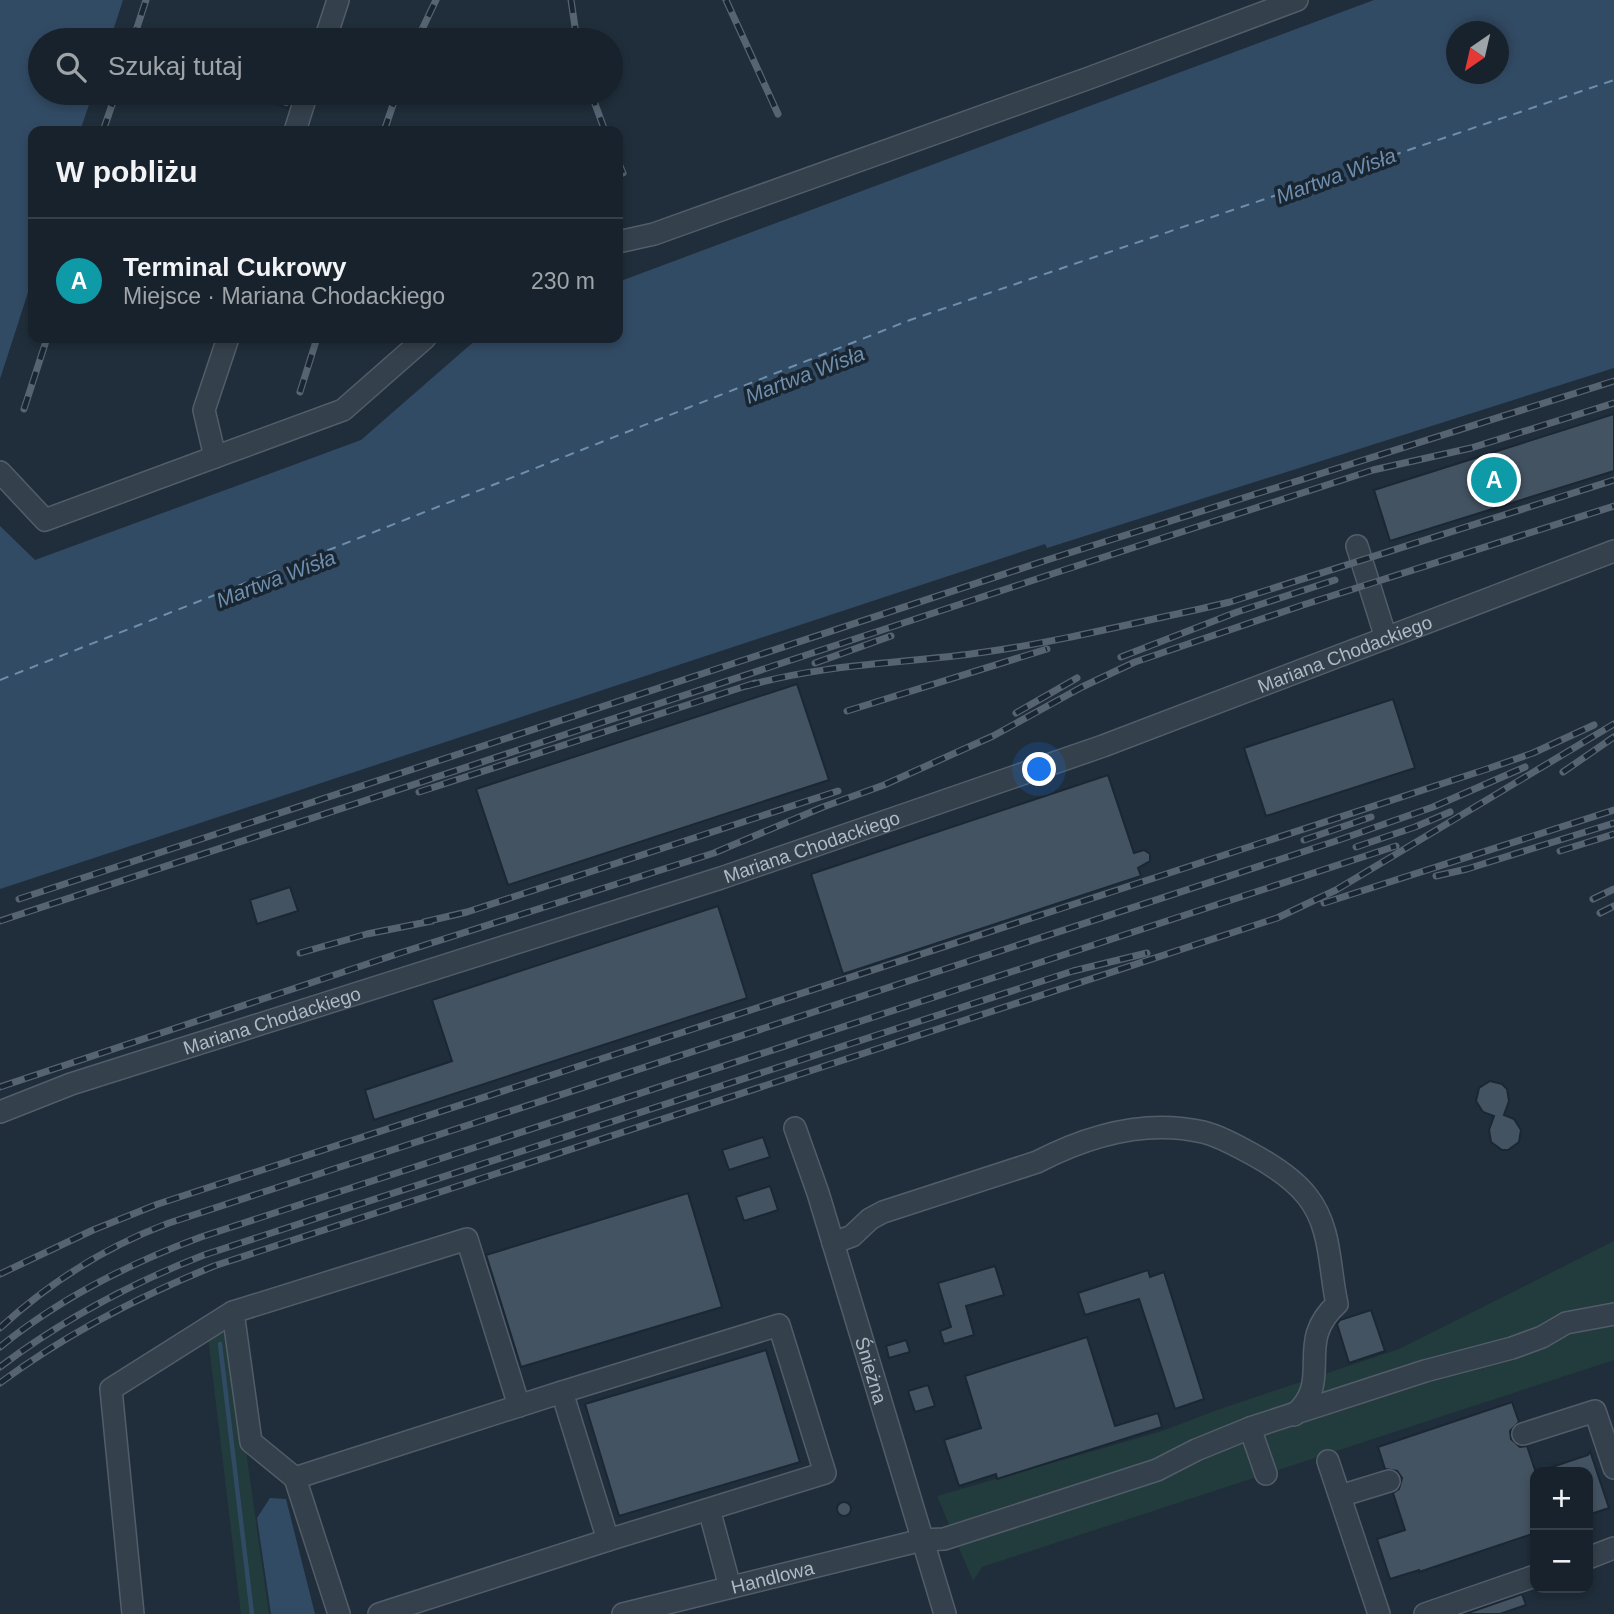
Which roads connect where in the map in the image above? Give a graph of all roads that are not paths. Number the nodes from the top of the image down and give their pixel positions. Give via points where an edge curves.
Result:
1 (338, 0) edge
2 (1297, 0) edge
3 (329, 28) edge
4 (303, 105) edge
5 (297, 126) edge
6 (623, 241) edge
7 (226, 343) edge
8 (419, 343) edge
9 (215, 457) junction
10 (0, 472) edge
11 (1357, 546) dead end
12 (1614, 551) edge
13 (1386, 638) junction
14 (0, 1112) edge
15 (795, 1128) dead end
16 (832, 1243) junction
17 (233, 1312) junction
18 (1614, 1314) edge
19 (562, 1392) junction
20 (519, 1406) junction
21 (1294, 1415) junction
22 (1250, 1428) junction
23 (1523, 1434) dead end
24 (1328, 1461) dead end
25 (1266, 1474) dead end
26 (1609, 1474) edge
27 (295, 1478) junction
28 (1389, 1481) dead end
29 (1340, 1496) junction
30 (709, 1509) junction
31 (922, 1540) junction
32 (608, 1541) junction
33 (1614, 1548) edge
34 (1593, 1556) edge
35 (1530, 1578) edge
36 (730, 1587) junction
37 (133, 1614) edge
38 (339, 1614) edge
39 (379, 1614) edge
40 (623, 1614) edge
41 (946, 1614) edge
42 (1379, 1614) edge
43 (1425, 1614) edge

1 - 3 street
2 - 6 street via 654,234
4 - 5 street
7 - 9 street via 204,410
8 - 9 street via 343,410
9 - 10 street via 45,520
11 - 13 street
12 - 13 street, Mariana Chodackiego
13 - 14 street, Mariana Chodackiego via 1103,746 722,878 71,1084
15 - 16 street, Śnieżna
16 - 21 street via 852,1236 883,1212 1025,1166 1098,1136 1167,1127 1204,1132 1245,1150 1289,1178 1308,1197 1328,1244 1337,1304 1317,1328 1314,1385 1305,1406
16 - 31 street, Śnieżna
17 - 20 street via 467,1239
17 - 27 street via 251,1442
17 - 37 street via 111,1390
18 - 21 street, Handlowa via 1566,1323 1512,1348 1425,1371
19 - 20 street
19 - 30 street via 779,1325 825,1473
19 - 32 street
20 - 27 street
21 - 22 street, Handlowa
22 - 25 street
22 - 31 street, Handlowa via 1157,1471 944,1539
23 - 26 street via 1595,1411
24 - 29 street
27 - 38 street
28 - 29 street
29 - 42 street
30 - 32 street
30 - 36 street
31 - 36 street, Handlowa
31 - 41 street, Śnieżna
32 - 39 street
33 - 34 street
35 - 43 street
36 - 40 street, Handlowa

